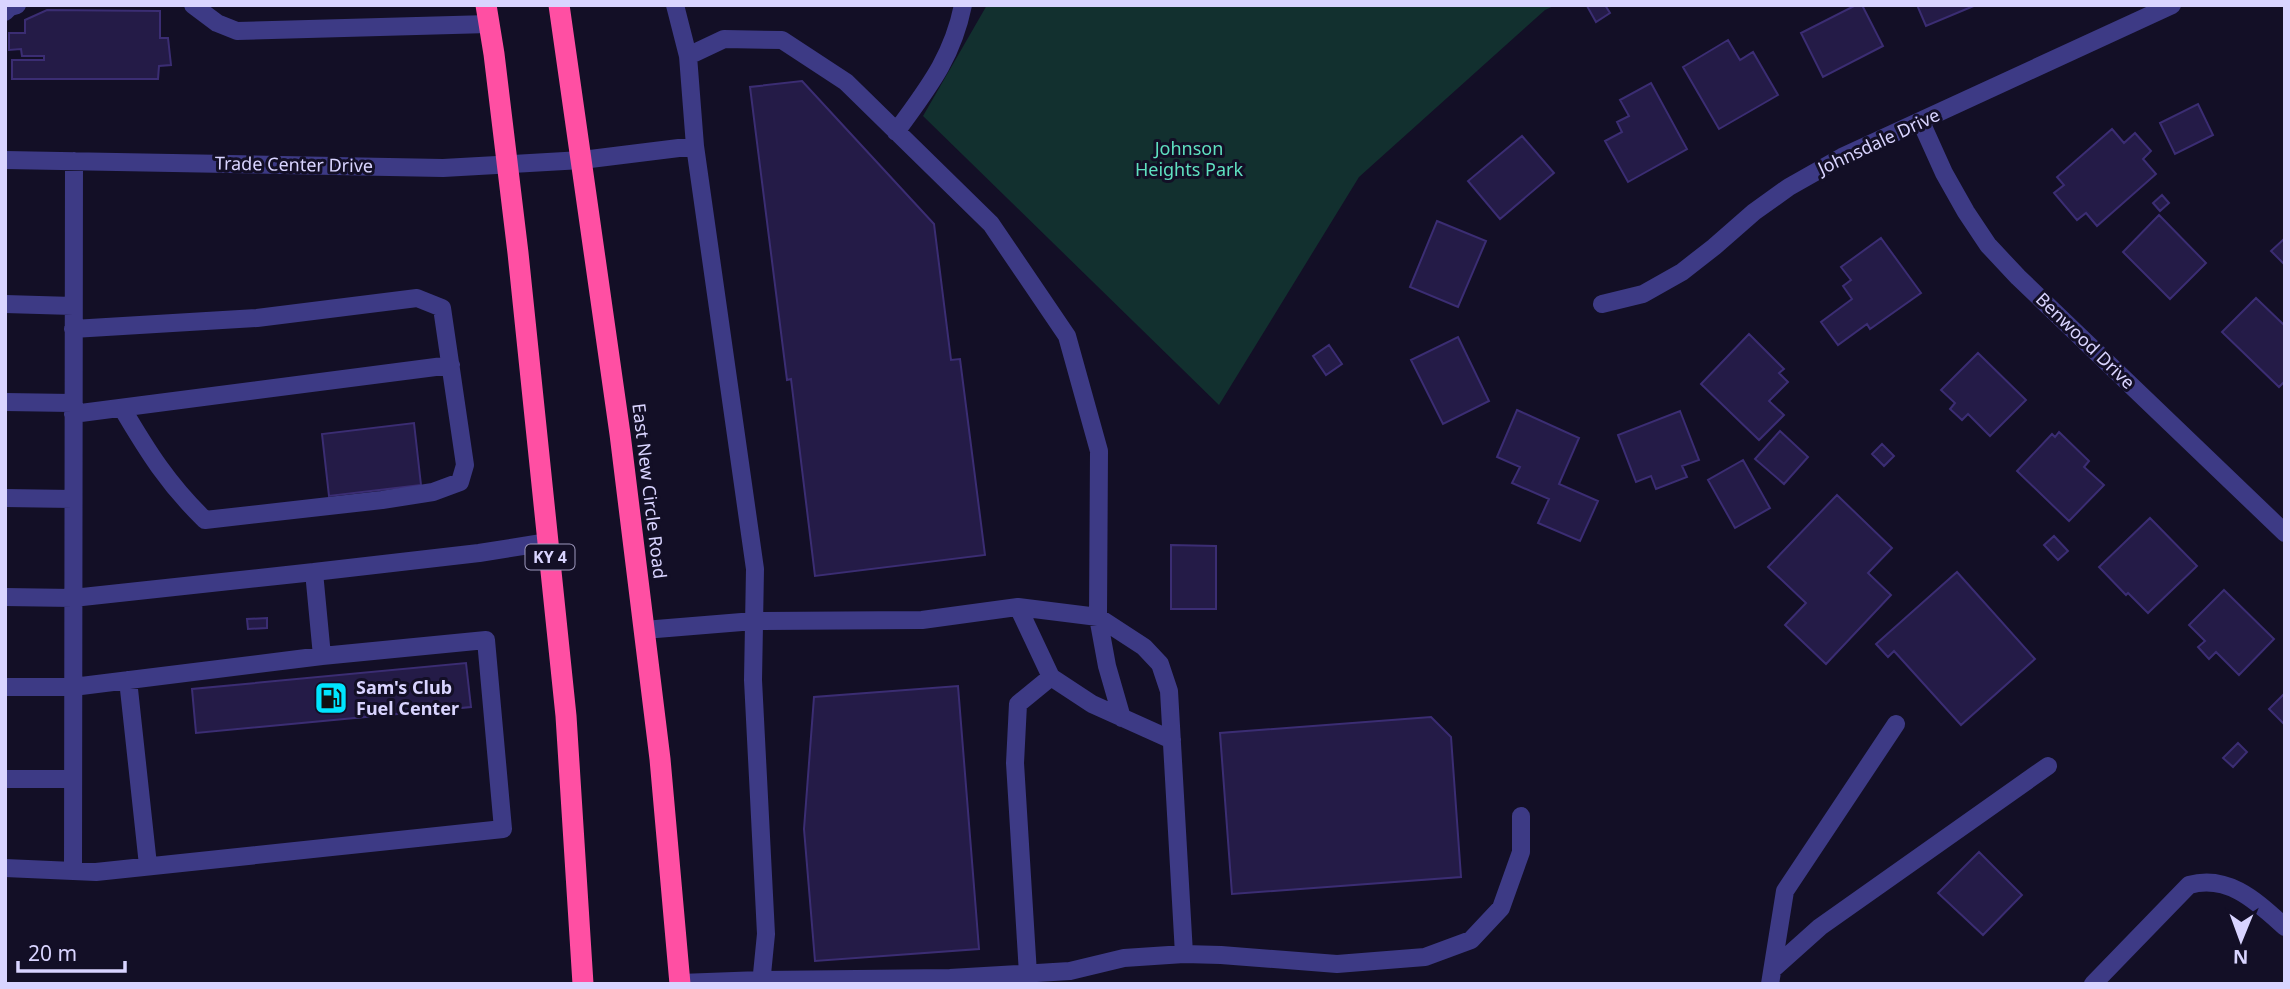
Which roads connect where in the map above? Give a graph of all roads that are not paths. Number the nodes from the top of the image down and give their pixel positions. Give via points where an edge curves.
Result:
1 (17, 5) edge
2 (193, 5) edge
3 (559, 5) edge
4 (675, 5) edge
5 (963, 5) edge
6 (2172, 5) edge
7 (5, 12) edge
8 (487, 15) edge
9 (688, 56) junction
10 (1921, 122) junction
11 (896, 132) junction
12 (695, 146) junction
13 (5, 160) edge
14 (582, 160) junction
15 (74, 161) junction
16 (507, 165) junction
17 (5, 304) edge
18 (1602, 304) dead end
19 (73, 306) junction
20 (73, 329) junction
21 (451, 365) junction
22 (5, 402) edge
23 (122, 408) junction
24 (72, 409) junction
25 (5, 498) edge
26 (73, 499) junction
27 (2285, 533) edge
28 (548, 542) junction
29 (314, 572) junction
30 (5, 597) edge
31 (73, 598) junction
32 (1018, 607) junction
33 (1098, 617) junction
34 (754, 621) junction
35 (644, 630) junction
36 (322, 656) junction
37 (1051, 677) junction
38 (128, 680) junction
39 (5, 687) edge
40 (72, 687) junction
41 (1122, 718) junction
42 (1896, 724) dead end
43 (1172, 740) junction
44 (2049, 766) dead end
45 (5, 779) edge
46 (72, 779) junction
47 (1521, 816) dead end
48 (148, 865) junction
49 (5, 868) edge
50 (73, 871) junction
51 (2285, 927) edge
52 (1184, 954) junction
53 (1028, 974) junction
54 (1771, 976) edge
55 (761, 982) edge
56 (583, 984) edge
57 (680, 984) edge
58 (2094, 984) edge

1 - 7 street
2 - 8 street via 237,31
3 - 14 highway, East New Circle Road
4 - 9 street
5 - 11 street via 946,58
6 - 10 street, Johnsdale Drive
8 - 16 highway, KY 4
9 - 11 street via 724,39 782,40 846,82
9 - 12 street
10 - 18 street, Johnsdale Drive via 1842,157 1789,187 1714,247 1643,294
10 - 27 street, Benwood Drive via 1944,173 1988,245
11 - 33 street via 991,224 1067,335 1099,451
12 - 14 street, Trade Center Drive
12 - 34 street via 755,569
13 - 15 street, Trade Center Drive
14 - 16 street, Trade Center Drive
14 - 35 highway, East New Circle Road
15 - 16 street, Trade Center Drive via 443,168
15 - 19 street
16 - 28 highway, KY 4
17 - 19 street
19 - 20 street
20 - 21 street via 257,318 417,298 442,308
20 - 24 street
21 - 23 street
21 - 23 street via 464,466 460,482 433,492 382,500 205,520 154,461
22 - 24 street
23 - 24 street
24 - 26 street
25 - 26 street
26 - 31 street
28 - 29 street
28 - 56 highway, KY 4 via 566,716
29 - 31 street
29 - 36 street
30 - 31 street
31 - 40 street
32 - 33 street
32 - 34 street via 922,620
32 - 37 street
33 - 41 street
33 - 43 street via 1144,647 1160,664 1169,691
34 - 35 street
34 - 55 street via 766,934
35 - 57 highway, East New Circle Road
36 - 38 street
36 - 48 street via 486,640 503,829
37 - 41 street
37 - 53 street via 1018,704 1015,763
38 - 40 street
38 - 48 street
39 - 40 street
40 - 46 street
41 - 43 street
42 - 54 street via 1785,891
43 - 52 street
44 - 54 street via 1820,927
45 - 46 street
46 - 50 street
47 - 52 street via 1521,852 1501,908 1471,940 1425,957 1337,964
48 - 50 street
49 - 50 street
51 - 58 street via 2254,900 2225,884 2202,881 2189,885
52 - 53 street via 1124,958 1070,971
53 - 55 street
55 - 57 street

